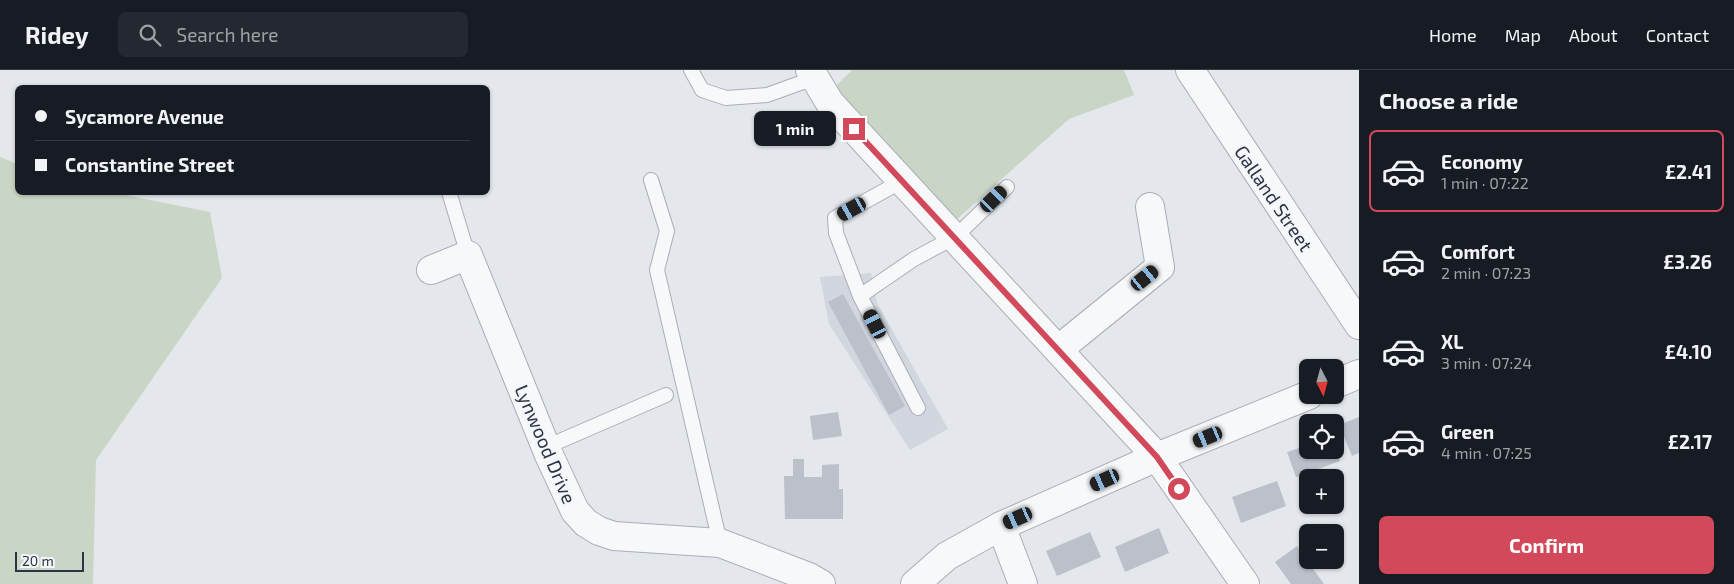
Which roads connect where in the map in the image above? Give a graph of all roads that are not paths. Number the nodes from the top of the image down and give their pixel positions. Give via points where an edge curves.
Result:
1 (691, 70) edge
2 (1190, 70) edge
3 (808, 76) edge
4 (651, 180) dead end
5 (902, 181) junction
6 (1007, 187) dead end
7 (450, 195) edge
8 (1150, 207) dead end
9 (955, 237) junction
10 (468, 255) junction
11 (431, 270) dead end
12 (860, 296) junction
13 (1359, 325) edge
14 (1059, 349) junction
15 (1359, 374) edge
16 (1344, 380) edge
17 (666, 395) dead end
18 (1299, 399) edge
19 (918, 408) dead end
20 (546, 447) junction
21 (1157, 457) junction
22 (1001, 526) junction
23 (720, 543) junction
24 (821, 584) edge
25 (915, 584) edge
26 (1023, 584) edge
27 (1245, 584) edge

1 - 3 lane via 702,90 726,98 767,95
2 - 13 street, Galland Street
3 - 5 street
4 - 23 lane via 667,231 657,270
5 - 9 street
5 - 12 lane via 835,218 836,233
6 - 9 lane
7 - 10 lane
8 - 14 street via 1160,267
9 - 12 lane via 914,259
9 - 14 street
10 - 11 street
10 - 20 street, Lynwood Drive
12 - 19 lane
14 - 21 street
15 - 16 street
17 - 20 lane
18 - 21 street
20 - 23 street, Lynwood Drive via 575,510 599,532 614,536
21 - 22 street
21 - 27 street
22 - 25 street via 947,556
22 - 26 street
23 - 24 street, Lynwood Drive

